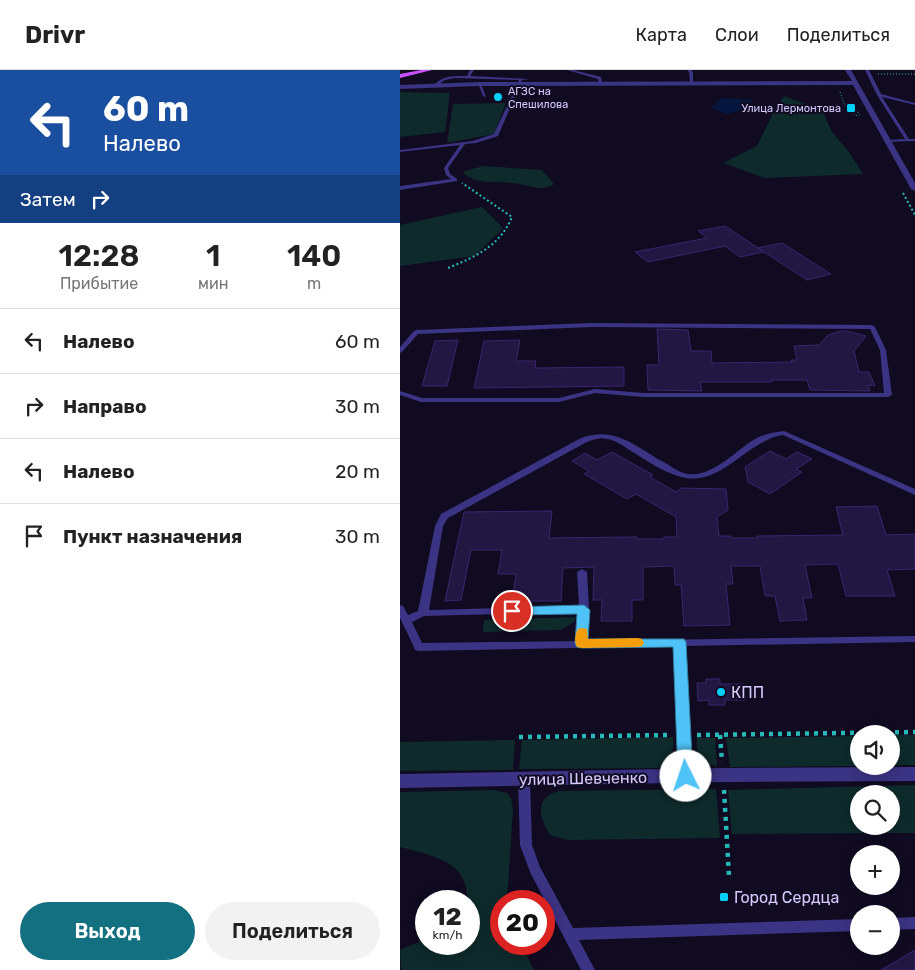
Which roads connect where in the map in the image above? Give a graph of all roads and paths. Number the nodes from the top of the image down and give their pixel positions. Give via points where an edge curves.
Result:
1 (430, 70) edge
2 (472, 70) edge
3 (569, 70) edge
4 (689, 70) edge
5 (848, 70) edge
6 (400, 72) edge
7 (410, 72) edge
8 (868, 72) edge
9 (915, 74) edge
10 (468, 77) junction
11 (400, 78) edge
12 (528, 79) dead end
13 (520, 81) junction
14 (600, 83) junction
15 (692, 83) junction
16 (437, 84) junction
17 (479, 84) junction
18 (854, 84) junction
19 (400, 85) edge
20 (837, 86) dead end
21 (879, 95) junction
22 (485, 96) dead end
23 (915, 104) edge
24 (862, 118) dead end
25 (908, 140) junction
26 (915, 140) edge
27 (886, 141) junction
28 (464, 143) junction
29 (400, 151) edge
30 (455, 180) junction
31 (400, 188) edge
32 (915, 189) edge
33 (448, 268) dead end
34 (400, 351) edge
35 (400, 393) edge
36 (915, 492) edge
37 (582, 572) dead end
38 (400, 608) edge
39 (584, 610) junction
40 (422, 613) junction
41 (406, 620) junction
42 (915, 639) edge
43 (680, 642) junction
44 (582, 644) junction
45 (915, 732) edge
46 (683, 735) junction
47 (720, 735) junction
48 (519, 737) dead end
49 (722, 763) dead end
50 (915, 774) edge
51 (686, 776) junction
52 (524, 779) junction
53 (400, 781) edge
54 (724, 790) dead end
55 (730, 876) dead end
56 (900, 924) edge
57 (915, 924) edge
58 (850, 925) edge
59 (569, 934) junction
60 (588, 970) edge

1 - 7 main road
2 - 10 lane
3 - 14 lane via 600,78
4 - 15 lane
5 - 18 street
6 - 7 main road
7 - 11 street
8 - 9 path
8 - 21 lane
10 - 13 lane
10 - 16 lane via 448,78
12 - 13 lane
13 - 14 street
13 - 17 street
13 - 28 lane via 496,135
14 - 15 street
15 - 18 street
16 - 17 street
16 - 19 street
17 - 22 lane
18 - 27 street
20 - 24 path via 846,109
21 - 23 lane
21 - 25 lane
25 - 26 lane
25 - 27 lane
27 - 32 street
28 - 29 lane
28 - 30 lane via 446,168 448,175
30 - 31 lane
30 - 33 path via 512,217 508,229 483,253
34 - 35 lane via 416,332 592,325 872,327 883,350 888,395 643,395 595,391 559,400 421,400
36 - 40 lane via 784,433 766,435 708,473 695,476 681,474 615,438 588,438 444,516 439,526
37 - 39 lane
38 - 41 lane
39 - 40 lane
39 - 44 lane
40 - 41 lane
41 - 44 lane via 419,647
42 - 43 lane
43 - 44 lane
43 - 46 lane
45 - 47 path
46 - 47 path
46 - 48 path
46 - 51 lane
47 - 49 path
50 - 51 street, улица Шевченко
51 - 52 street, улица Шевченко
52 - 53 street, улица Шевченко
52 - 59 lane via 526,845 534,868
54 - 55 path
56 - 57 lane
58 - 59 lane
59 - 60 lane

